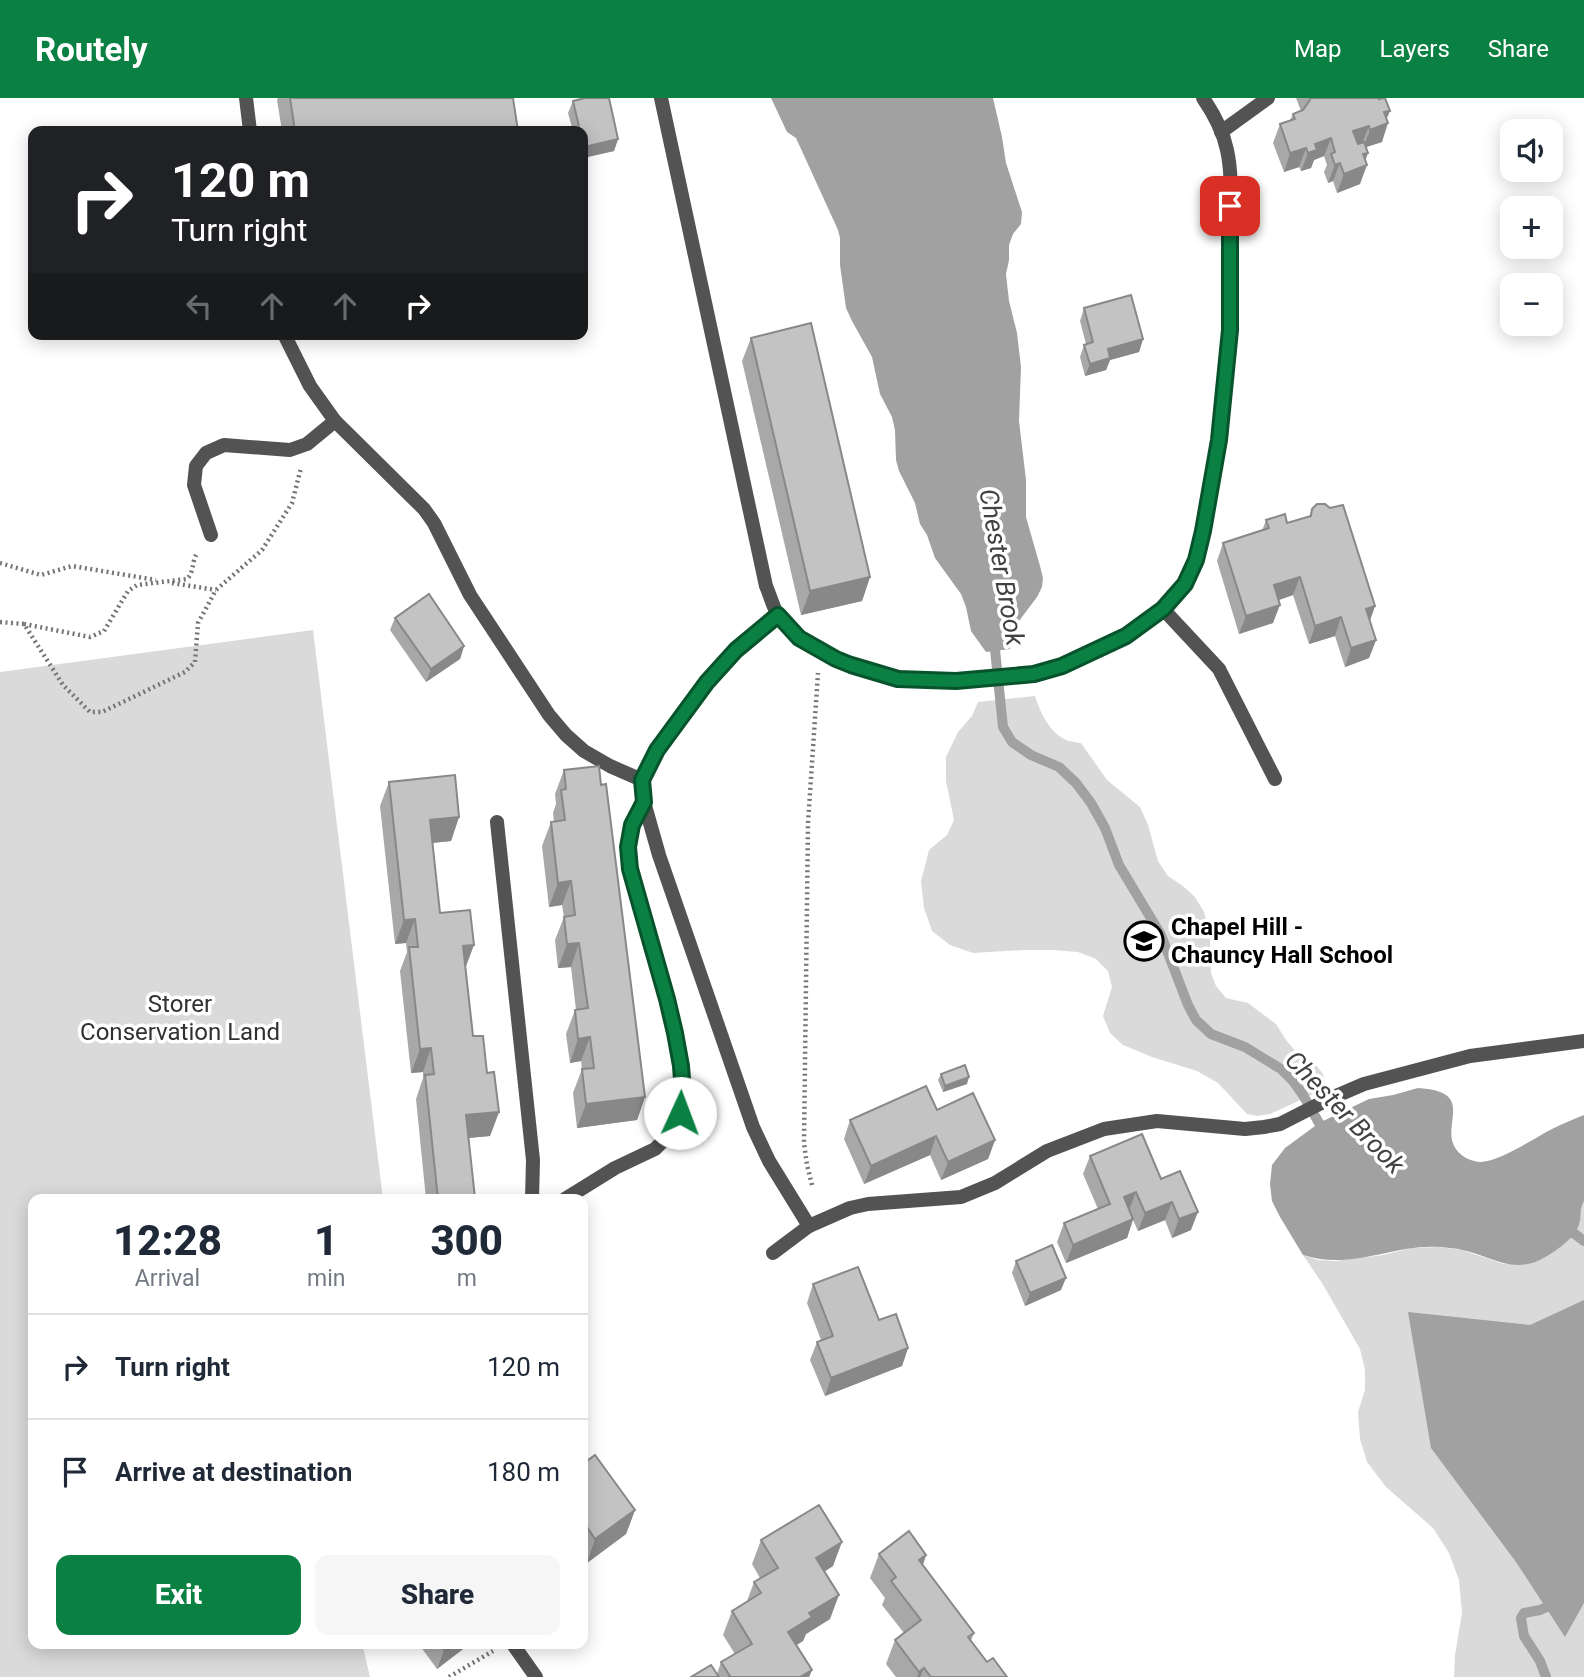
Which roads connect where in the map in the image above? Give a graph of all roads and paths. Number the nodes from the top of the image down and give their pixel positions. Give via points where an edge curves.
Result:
1 (246, 98) edge
2 (662, 98) edge
3 (1203, 98) edge
4 (1268, 98) edge
5 (249, 126) edge
6 (1221, 132) junction
7 (287, 340) edge
8 (335, 421) junction
9 (307, 444) junction
10 (211, 535) joint
11 (0, 563) edge
12 (164, 582) junction
13 (216, 590) junction
14 (1163, 609) junction
15 (778, 615) junction
16 (0, 622) edge
17 (24, 624) junction
18 (820, 651) junction
19 (1275, 779) dead end
20 (642, 780) junction
21 (644, 802) junction
22 (498, 822) dead end
23 (1584, 1041) edge
24 (533, 1194) edge
25 (573, 1194) edge
26 (825, 1218) junction
27 (809, 1226) junction
28 (773, 1253) dead end
29 (516, 1649) edge
30 (495, 1650) dead end
31 (449, 1677) edge
32 (536, 1677) edge

1 - 5 lane
2 - 15 lane via 766,586
3 - 6 lane
4 - 6 lane
6 - 14 lane via 1230,182 1230,330 1219,440 1196,560 1185,584
7 - 8 lane via 310,386
8 - 9 lane
8 - 20 lane via 424,509 470,595 566,735 584,751
9 - 10 lane via 290,450 223,445 206,453 196,467 194,485
9 - 13 path via 292,503 261,550
10 - 12 path via 195,556 192,574
11 - 12 path via 41,575 72,566
12 - 13 path
12 - 17 path via 137,585 128,591 104,631 90,637
13 - 17 path via 198,623 195,662 185,672 102,712 90,712 63,685
14 - 18 lane via 1114,642 1062,666 1020,676 898,679
14 - 19 lane via 1219,669
15 - 18 lane via 799,638
15 - 20 lane via 707,682 657,750
16 - 17 path
18 - 26 path via 808,822 804,1143
20 - 21 lane
21 - 25 lane via 632,825 630,869 675,1033 683,1093 680,1113 671,1133 655,1149
21 - 27 lane via 752,1127
22 - 24 lane
23 - 26 lane via 1470,1056 1364,1084 1272,1125 1245,1129 1157,1121 1104,1129 1047,1151 995,1184 961,1197 868,1204
26 - 27 lane
27 - 28 lane
29 - 32 lane
30 - 31 path

